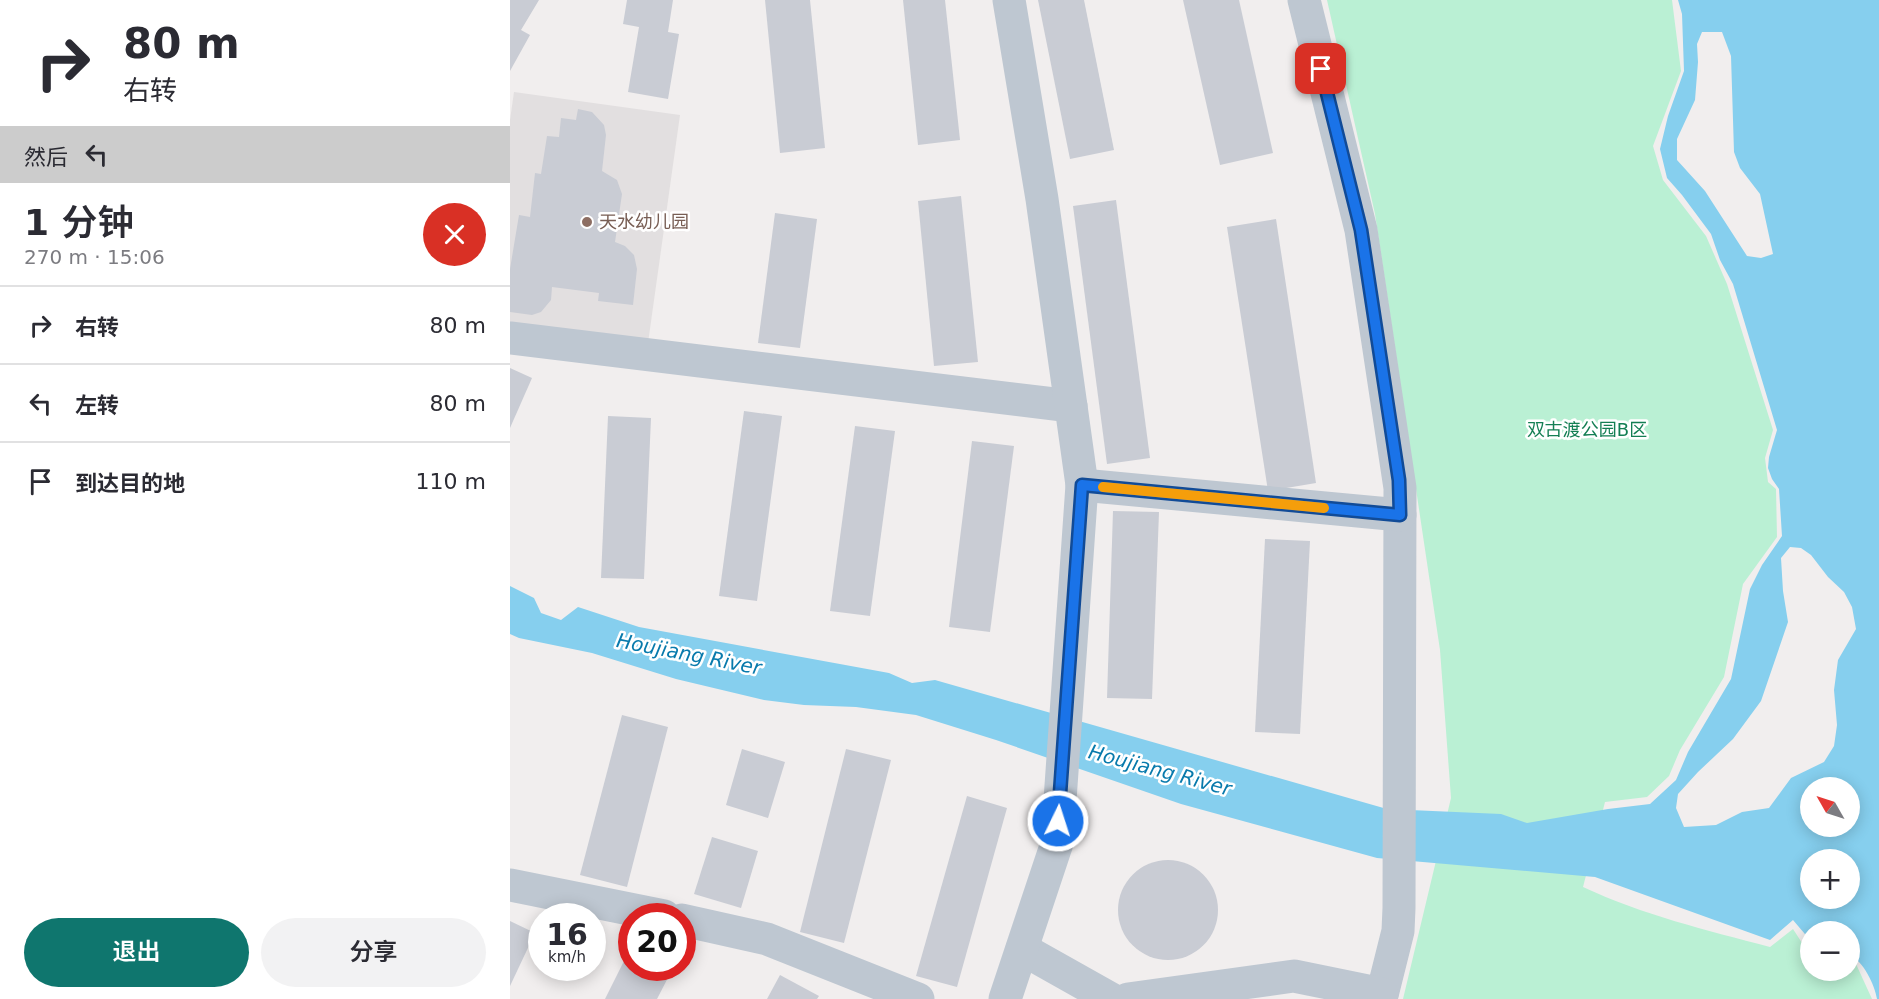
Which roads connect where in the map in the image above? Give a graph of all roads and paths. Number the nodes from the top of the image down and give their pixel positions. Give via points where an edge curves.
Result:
1 (1009, 0) edge
2 (1304, 0) edge
3 (510, 338) edge
4 (1071, 406) junction
5 (1082, 485) junction
6 (1400, 515) junction
7 (510, 885) edge
8 (618, 907) edge
9 (696, 924) edge
10 (1022, 949) junction
11 (1382, 996) edge
12 (918, 999) edge
13 (1005, 999) edge
14 (1111, 999) edge
15 (1128, 999) edge

1 - 4 street
2 - 6 street via 1361,230 1399,480
3 - 4 street
4 - 5 street
5 - 6 street
5 - 10 street via 1057,843
6 - 11 street via 1399,908 1398,931
7 - 8 street
9 - 12 street via 767,939
10 - 13 street
10 - 14 street
11 - 15 street via 1294,976

